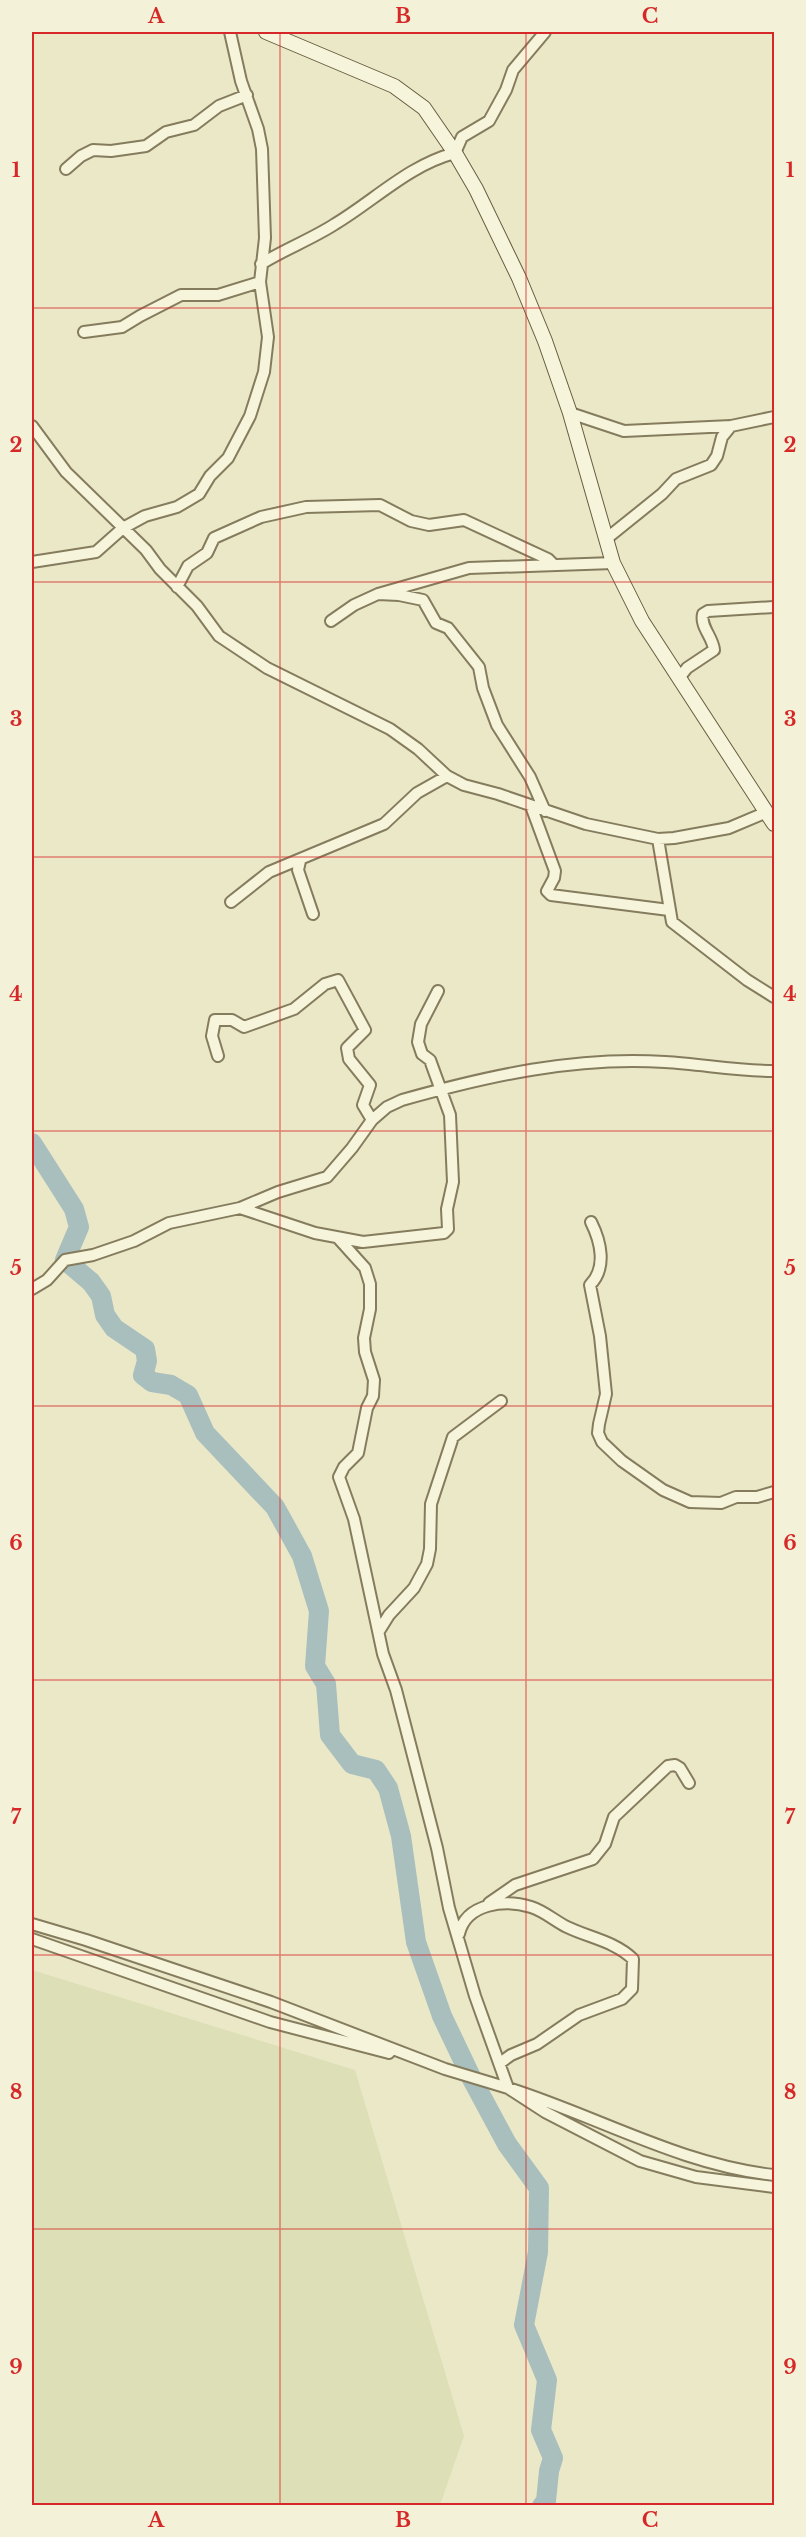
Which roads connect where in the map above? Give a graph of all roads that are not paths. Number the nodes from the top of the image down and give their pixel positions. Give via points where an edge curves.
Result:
1 (230, 32) edge
2 (266, 32) edge
3 (545, 32) edge
4 (247, 95) junction
5 (455, 153) junction
6 (66, 169) dead end
7 (261, 264) junction
8 (260, 282) junction
9 (84, 332) dead end
10 (570, 413) junction
11 (774, 417) edge
12 (32, 426) edge
13 (732, 426) junction
14 (123, 528) junction
15 (606, 539) junction
16 (32, 562) edge
17 (613, 563) junction
18 (553, 564) junction
19 (177, 587) junction
20 (378, 594) junction
21 (774, 607) edge
22 (332, 621) dead end
23 (680, 677) junction
24 (447, 776) junction
25 (531, 806) junction
26 (545, 811) junction
27 (771, 818) edge
28 (658, 839) junction
29 (300, 861) junction
30 (231, 902) dead end
31 (669, 910) junction
32 (313, 914) dead end
33 (438, 991) dead end
34 (774, 998) edge
35 (218, 1056) dead end
36 (774, 1071) edge
37 (442, 1089) junction
38 (372, 1120) junction
39 (240, 1208) junction
40 (591, 1222) dead end
41 (338, 1238) junction
42 (32, 1289) edge
43 (501, 1401) dead end
44 (774, 1492) edge
45 (379, 1631) junction
46 (689, 1783) dead end
47 (484, 1907) junction
48 (32, 1924) edge
49 (459, 1934) junction
50 (32, 1939) edge
51 (500, 2063) junction
52 (444, 2069) junction
53 (508, 2088) junction
54 (774, 2175) edge
55 (774, 2187) edge

1 - 4 street
2 - 5 street via 394,86 424,108
3 - 5 street via 513,70 489,122 462,137
4 - 6 street via 219,106 194,125 166,132 146,146 93,150
4 - 7 street via 262,149 265,237
5 - 7 street via 409,173 334,225
5 - 10 street via 519,278
7 - 8 street
8 - 9 street via 218,295 181,295 122,327
8 - 14 street via 268,337 264,372 250,416 234,448 199,494
10 - 13 street via 624,432
10 - 15 street
11 - 13 street
12 - 14 street via 66,472
13 - 15 street via 722,437 711,465 676,479
14 - 16 street via 96,552
14 - 19 street
15 - 17 street
17 - 18 street
17 - 23 street via 642,621
18 - 19 street via 464,520 429,525 411,521 380,505 306,507 261,517 214,538 207,552 188,566
18 - 20 street via 469,568
19 - 24 street via 219,636 267,668 390,729
20 - 22 street
20 - 26 street via 423,600 436,623 448,628 479,667 497,725 530,777
21 - 23 street via 703,614 701,618 714,650
23 - 27 street
24 - 25 street
24 - 29 street via 417,793 384,824
25 - 26 street
25 - 31 street via 555,871 547,891 551,895
26 - 28 street
27 - 28 street
28 - 31 street
29 - 30 street via 269,872
29 - 32 street via 298,870
31 - 34 street via 672,922
33 - 37 street via 421,1024 418,1042
35 - 38 street via 212,1036 215,1020 232,1020 244,1027 294,1009 325,984 338,980 365,1030 347,1048 349,1059 370,1085 363,1105
36 - 37 street via 664,1062 566,1064
37 - 38 street via 387,1107
37 - 41 street via 450,1115 453,1182 447,1209 448,1229 444,1233 379,1241
38 - 39 street via 327,1177
39 - 41 street
39 - 42 street via 168,1223 134,1242 65,1260 47,1280
40 - 44 street via 598,1237 601,1265 598,1278 590,1285 606,1394 598,1424 602,1442 663,1490 690,1502 721,1503
41 - 45 street via 365,1268 369,1284 370,1309 364,1338 374,1380 373,1396 358,1453 339,1477 354,1519
43 - 45 street via 453,1437 432,1504 427,1564 414,1588
45 - 49 street via 437,1848 449,1908
46 - 47 street via 680,1768 668,1766 614,1817 605,1844 593,1859 515,1886
47 - 49 street via 468,1914
47 - 51 street via 516,1903 534,1908 568,1927 622,1948 633,1959 632,1989 622,1999 579,2015
48 - 52 street via 271,2002
49 - 51 street
50 - 52 street via 270,2022
51 - 53 street
52 - 53 street
53 - 54 street via 690,2157
53 - 55 street via 545,2112 640,2161 696,2177

